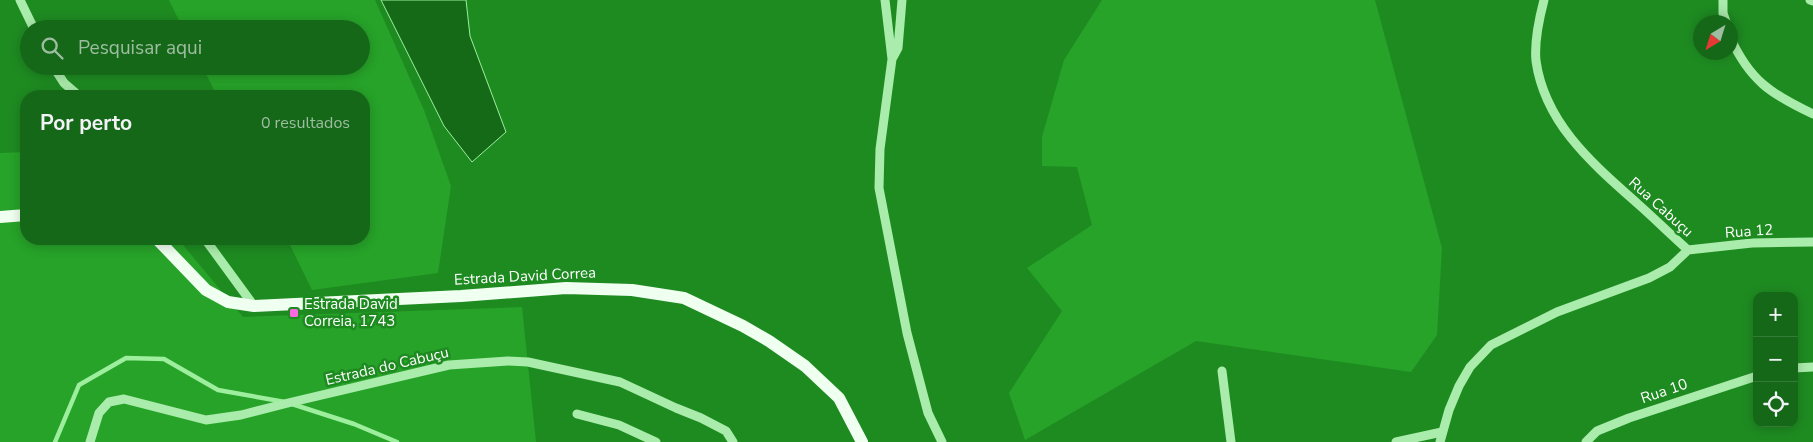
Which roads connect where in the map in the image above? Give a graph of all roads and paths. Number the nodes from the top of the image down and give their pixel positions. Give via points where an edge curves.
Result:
1 (20, 0) edge
2 (885, 0) edge
3 (902, 0) edge
4 (1544, 0) edge
5 (1723, 0) edge
6 (1724, 15) edge
7 (30, 20) edge
8 (1738, 55) edge
9 (892, 59) junction
10 (59, 75) edge
11 (72, 90) edge
12 (1813, 114) edge
13 (20, 216) edge
14 (0, 217) edge
15 (1813, 242) edge
16 (163, 245) edge
17 (209, 245) edge
18 (1688, 250) junction
19 (254, 306) junction
20 (1813, 367) edge
21 (1798, 368) edge
22 (1222, 371) dead end
23 (1753, 377) edge
24 (577, 414) dead end
25 (1442, 432) junction
26 (90, 442) edge
27 (656, 442) edge
28 (734, 442) edge
29 (862, 442) edge
30 (942, 442) edge
31 (1231, 442) edge
32 (1396, 442) edge
33 (1440, 442) edge
34 (1586, 442) edge

1 - 7 street
2 - 9 street
3 - 9 street via 898,48
4 - 18 street, Rua Cabuçu via 1536,60 1543,88 1562,127 1609,180
5 - 6 street
8 - 12 street via 1770,92
9 - 30 street via 880,149 879,188 907,333 928,413
10 - 11 street
13 - 14 main road
15 - 18 street, Rua 12 via 1752,243
16 - 19 main road, Estrada David Correa via 206,290 228,302
17 - 19 street
18 - 25 street, Rua Cabuçu via 1670,267 1649,278 1557,312 1491,345 1470,367 1459,386
19 - 29 main road, Estrada David Correa via 566,288 632,290 684,298 743,326 805,366 839,398
20 - 21 street
22 - 31 street
23 - 34 street, Rua 10 via 1629,418 1597,432
24 - 27 street via 619,425
25 - 32 street
25 - 33 street, Rua Cabuçu
26 - 28 street, Estrada do Cabuçu via 99,413 108,402 124,399 206,420 241,415 449,365 508,361 528,362 620,382 726,431

